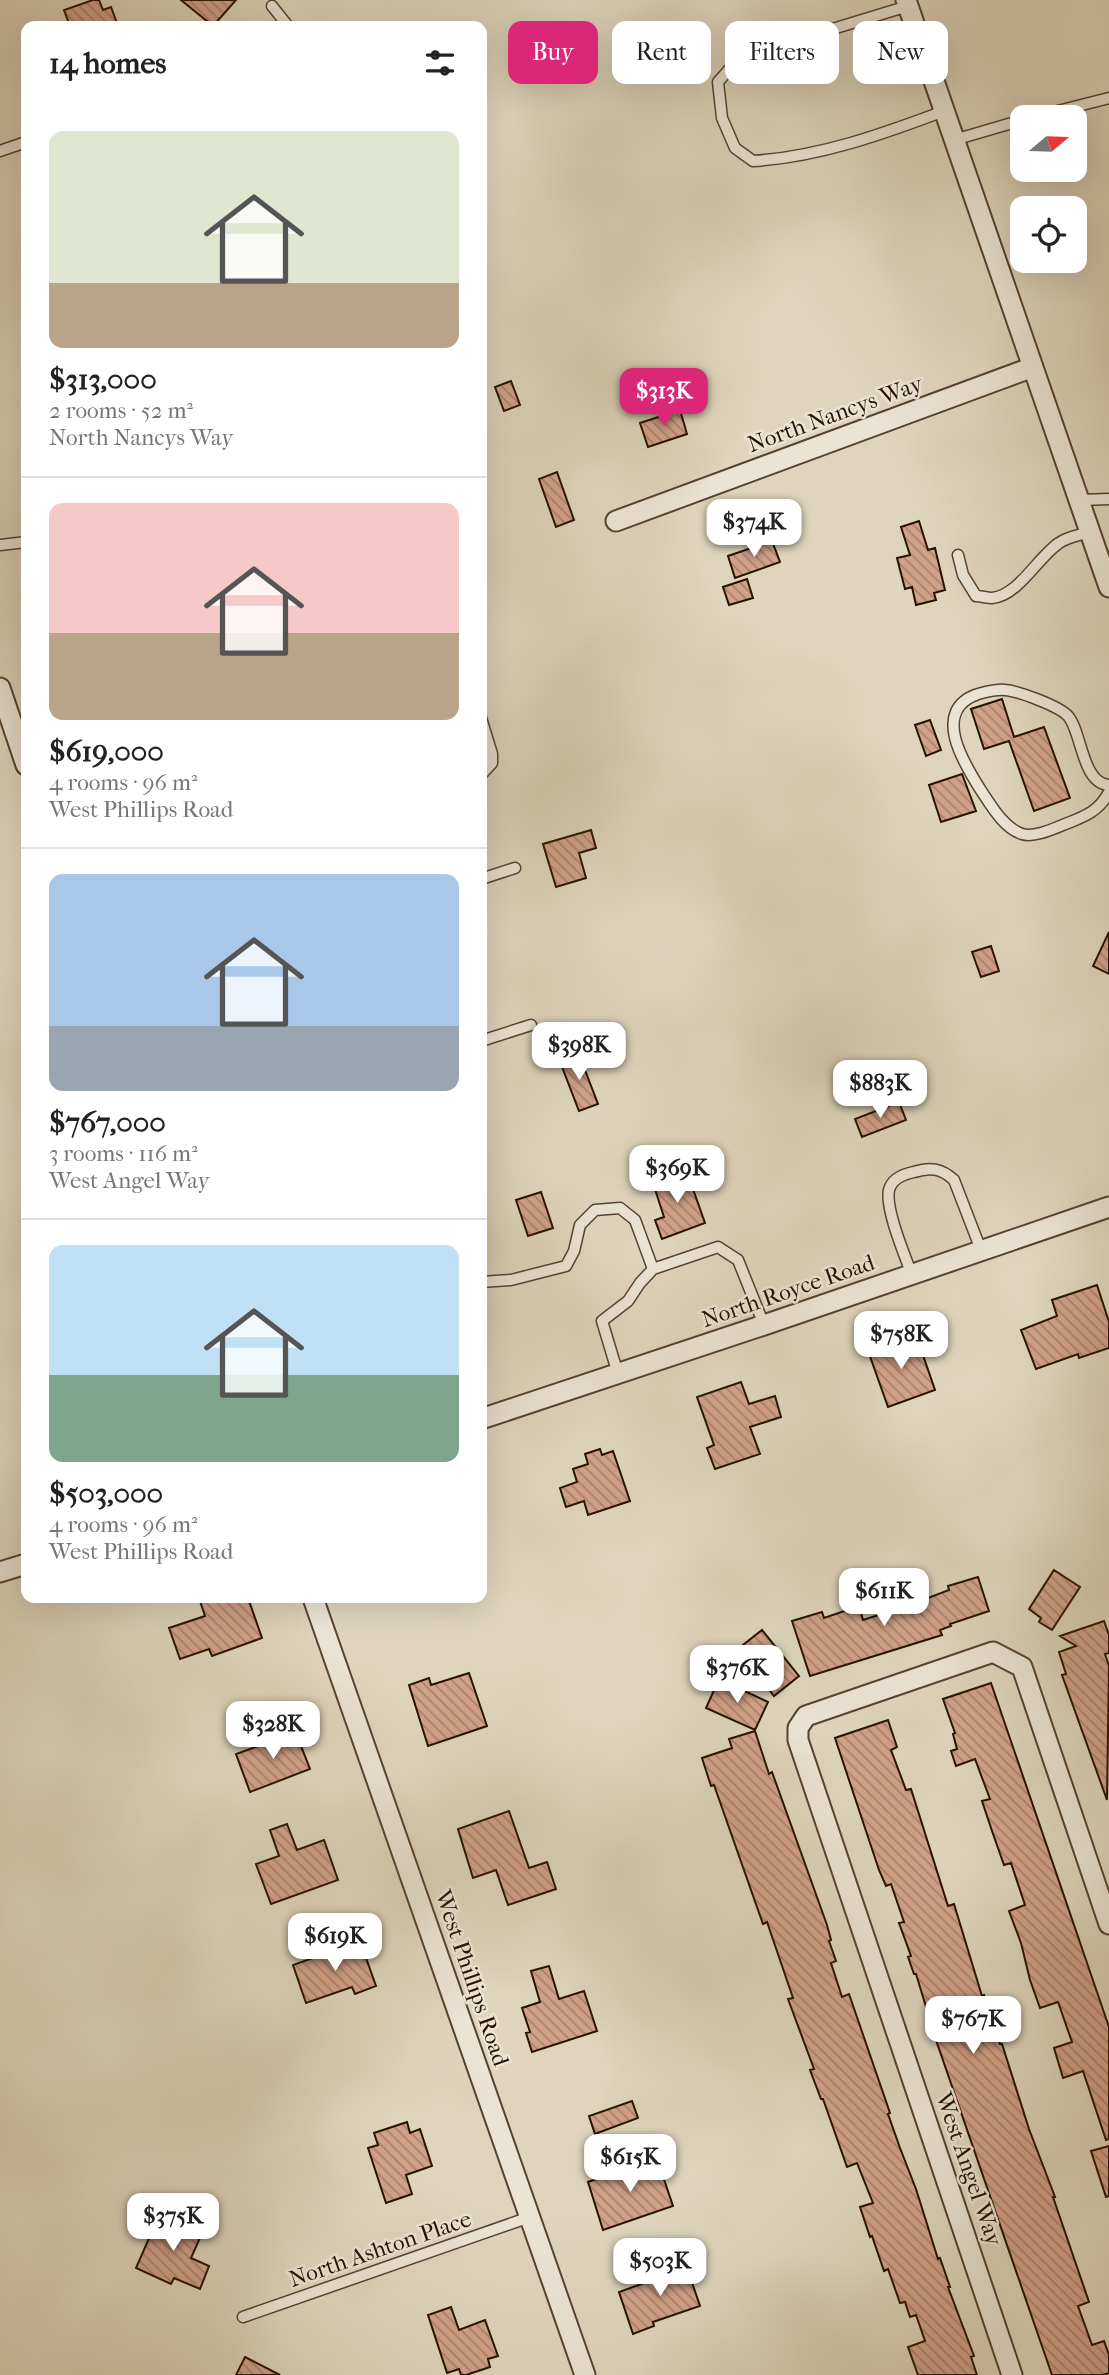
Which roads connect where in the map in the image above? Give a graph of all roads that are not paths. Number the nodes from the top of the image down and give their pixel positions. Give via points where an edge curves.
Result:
1 (907, 3) edge
2 (272, 6) dead end
3 (284, 21) edge
4 (1109, 98) edge
5 (1081, 105) edge
6 (944, 111) junction
7 (1010, 124) edge
8 (954, 140) junction
9 (21, 144) edge
10 (0, 151) edge
11 (1032, 367) junction
12 (1109, 499) edge
13 (1079, 500) junction
14 (616, 521) dead end
15 (1090, 532) junction
16 (21, 543) edge
17 (0, 545) edge
18 (958, 555) dead end
19 (1109, 587) edge
20 (0, 688) edge
21 (487, 741) edge
22 (21, 750) edge
23 (487, 769) edge
24 (1109, 785) edge
25 (1109, 792) edge
26 (514, 869) dead end
27 (487, 877) edge
28 (531, 1025) dead end
29 (487, 1039) edge
30 (1109, 1206) edge
31 (981, 1250) junction
32 (653, 1269) junction
33 (912, 1275) junction
34 (487, 1282) edge
35 (764, 1325) junction
36 (618, 1374) junction
37 (487, 1417) edge
38 (21, 1566) edge
39 (0, 1572) edge
40 (315, 1603) edge
41 (1109, 1924) edge
42 (530, 2217) junction
43 (243, 2317) dead end
44 (585, 2375) edge
45 (1012, 2375) edge

1 - 6 street
1 - 6 lane via 754,53 732,66 718,82 722,118 735,148 753,162 808,155
2 - 3 lane
4 - 5 lane
6 - 8 street
7 - 8 lane
8 - 11 street
9 - 10 lane
11 - 13 street
11 - 14 street, North Nancys Way
12 - 13 lane
13 - 15 street
15 - 18 lane via 1060,542 1027,576 994,598 976,596
15 - 19 street
16 - 17 lane
20 - 22 street
21 - 23 lane via 492,754
24 - 25 lane via 1094,778 1070,718 1060,708 1005,690 987,691 958,706 953,719 955,739 977,783 1011,828 1025,835 1066,824 1090,814
26 - 27 lane
28 - 29 lane
30 - 31 street, North Royce Road
31 - 33 street, North Royce Road
31 - 33 lane via 954,1180 929,1168 901,1175 889,1191 899,1242
32 - 34 lane via 635,1220 620,1208 595,1210 580,1225 566,1266
32 - 35 lane via 718,1247 738,1260
32 - 36 lane via 628,1301 603,1321
33 - 35 street, North Royce Road
35 - 36 street, North Royce Road
36 - 37 street, North Royce Road
38 - 39 street
40 - 42 street, West Phillips Road
41 - 45 street, West Angel Way via 1022,1667 1009,1658 993,1651 806,1716 798,1728 798,1740
42 - 43 lane, North Ashton Place
42 - 44 street, West Phillips Road

